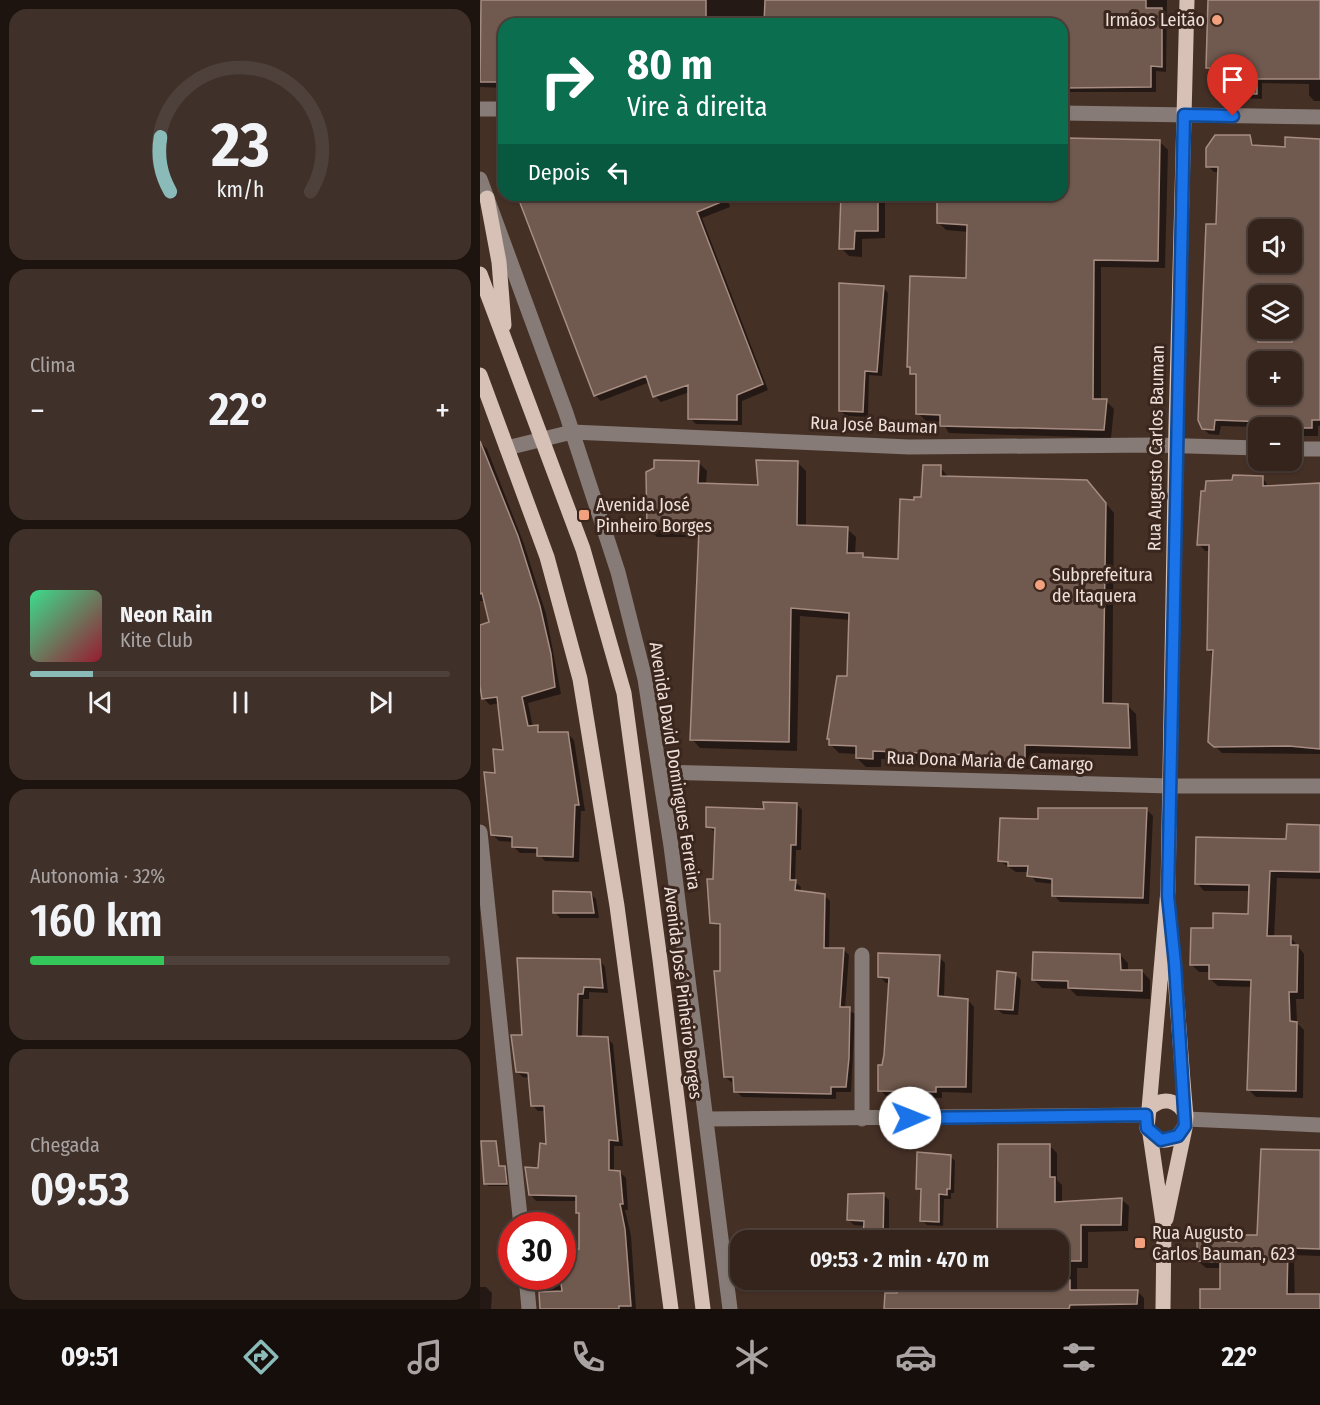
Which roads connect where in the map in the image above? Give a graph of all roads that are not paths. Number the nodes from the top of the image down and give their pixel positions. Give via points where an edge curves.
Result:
1 (1187, 0) edge
2 (480, 109) edge
3 (498, 110) edge
4 (1068, 113) edge
5 (1184, 115) junction
6 (1320, 117) edge
7 (480, 179) edge
8 (487, 198) junction
9 (480, 274) edge
10 (505, 343) junction
11 (480, 375) edge
12 (572, 432) junction
13 (540, 439) junction
14 (1175, 446) junction
15 (507, 448) junction
16 (1248, 448) edge
17 (1302, 448) edge
18 (1320, 449) edge
19 (660, 772) junction
20 (1170, 786) junction
21 (1320, 786) edge
22 (480, 832) edge
23 (1168, 896) junction
24 (862, 955) dead end
25 (1148, 1112) junction
26 (707, 1119) junction
27 (862, 1119) junction
28 (1186, 1121) junction
29 (1320, 1125) edge
30 (1150, 1134) junction
31 (520, 1212) edge
32 (1164, 1230) junction
33 (527, 1290) edge
34 (529, 1309) edge
35 (671, 1309) edge
36 (703, 1309) edge
37 (730, 1309) edge
38 (1163, 1309) edge

1 - 5 main road, Rua Augusto Carlos Bauman
2 - 3 street
4 - 5 street
5 - 6 street
5 - 14 main road, Rua Augusto Carlos Bauman
7 - 8 street, Avenida David Domingues Ferreira
8 - 10 main road via 499,262
8 - 12 street, Avenida David Domingues Ferreira
9 - 10 main road, Avenida José Pinheiro Borges
10 - 13 main road, Avenida José Pinheiro Borges
11 - 15 main road
12 - 13 street, Rua José Bauman
12 - 14 street, Rua José Bauman via 909,447
12 - 19 street, Avenida David Domingues Ferreira via 618,572 642,668
13 - 15 street, Rua José Bauman
13 - 36 main road, Avenida José Pinheiro Borges via 583,549 624,693
14 - 16 street, Rua José Bauman
14 - 20 main road, Rua Augusto Carlos Bauman
15 - 35 main road via 547,556 580,679 617,906
17 - 18 street
19 - 20 street, Rua Dona Maria de Camargo
19 - 26 street, Avenida David Domingues Ferreira
20 - 21 street, Rua Dona Maria de Camargo
20 - 23 main road, Rua Augusto Carlos Bauman
22 - 31 street
23 - 25 main road, Rua Augusto Carlos Bauman
23 - 28 main road, Rua Augusto Carlos Bauman
24 - 27 street
25 - 27 street
25 - 28 main road via 1160,1101 1173,1101
25 - 30 main road
26 - 27 street
26 - 37 street, Avenida David Domingues Ferreira
28 - 29 street
28 - 30 main road via 1173,1139 1161,1140
28 - 32 main road, Rua Augusto Carlos Bauman
30 - 32 main road, Rua Augusto Carlos Bauman
32 - 38 main road, Rua Augusto Carlos Bauman
33 - 34 street

